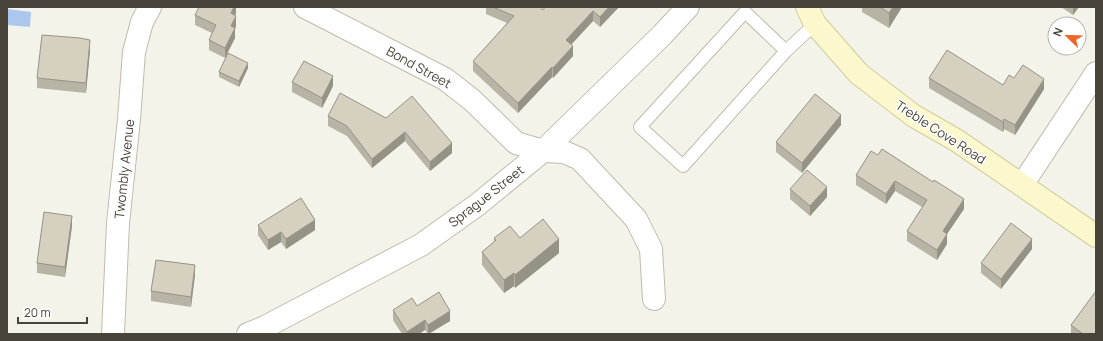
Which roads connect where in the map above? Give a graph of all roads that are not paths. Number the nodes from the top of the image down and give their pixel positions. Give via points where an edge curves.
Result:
1 (150, 7) edge
2 (305, 7) edge
3 (688, 7) edge
4 (811, 16) edge
5 (786, 51) junction
6 (1096, 73) edge
7 (543, 151) junction
8 (1022, 185) junction
9 (1096, 236) edge
10 (654, 299) dead end
11 (113, 334) edge
12 (248, 334) edge

1 - 11 street, Twombly Avenue via 142,22 134,52 118,223
2 - 7 street, Bond Street via 445,79 472,100 516,143
3 - 7 street, Sprague Street
4 - 5 lane
4 - 8 street, Treble Cove Road via 859,74 914,116 956,140
5 - 5 lane via 745,12 640,127 683,166
6 - 8 street
7 - 10 street, Bond Street via 564,152 580,158 636,219 651,249
7 - 12 street, Sprague Street via 477,205 421,245
8 - 9 street, Treble Cove Road

